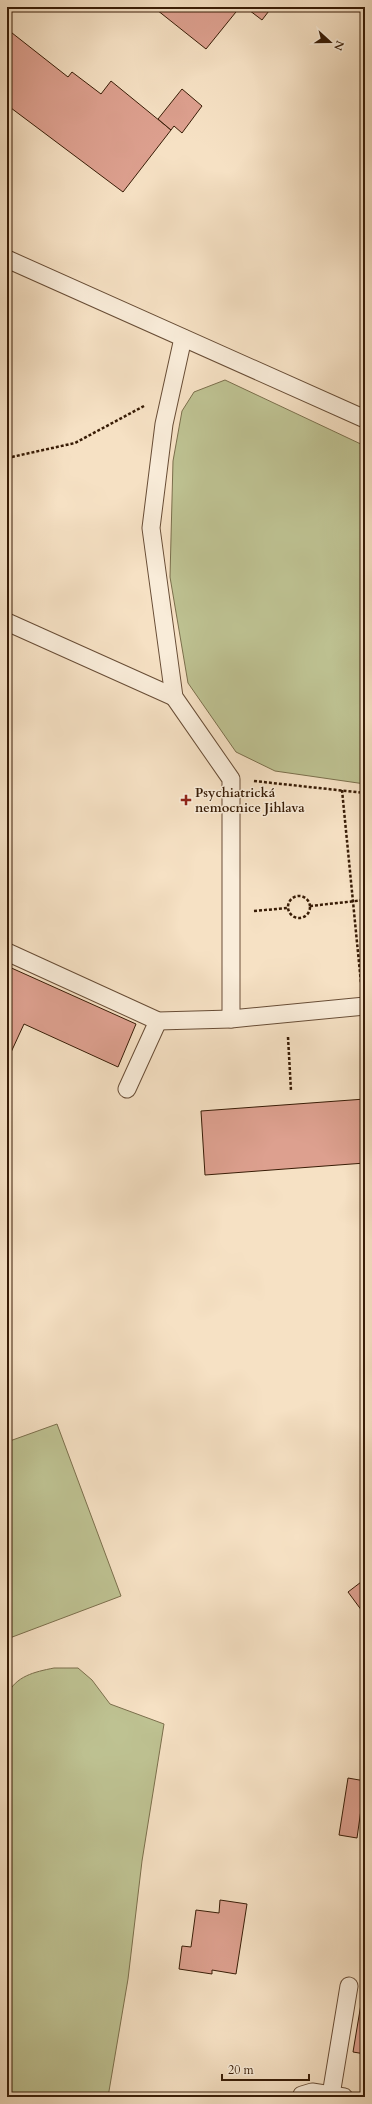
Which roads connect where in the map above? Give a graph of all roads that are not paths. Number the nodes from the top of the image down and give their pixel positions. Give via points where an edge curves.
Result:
1 (7, 259) edge
2 (183, 338) junction
3 (365, 419) edge
4 (7, 622) edge
5 (174, 697) junction
6 (7, 952) edge
7 (364, 1006) edge
8 (231, 1019) junction
9 (158, 1021) junction
10 (127, 1089) dead end
11 (349, 1986) dead end
12 (337, 2096) edge
13 (302, 2097) edge

1 - 2 lane
2 - 3 lane
2 - 5 lane via 164,424 151,528
4 - 5 lane
5 - 8 lane via 231,779
6 - 9 lane
7 - 8 lane
8 - 9 lane
9 - 10 lane
11 - 12 lane
12 - 13 lane via 312,2092 302,2094

